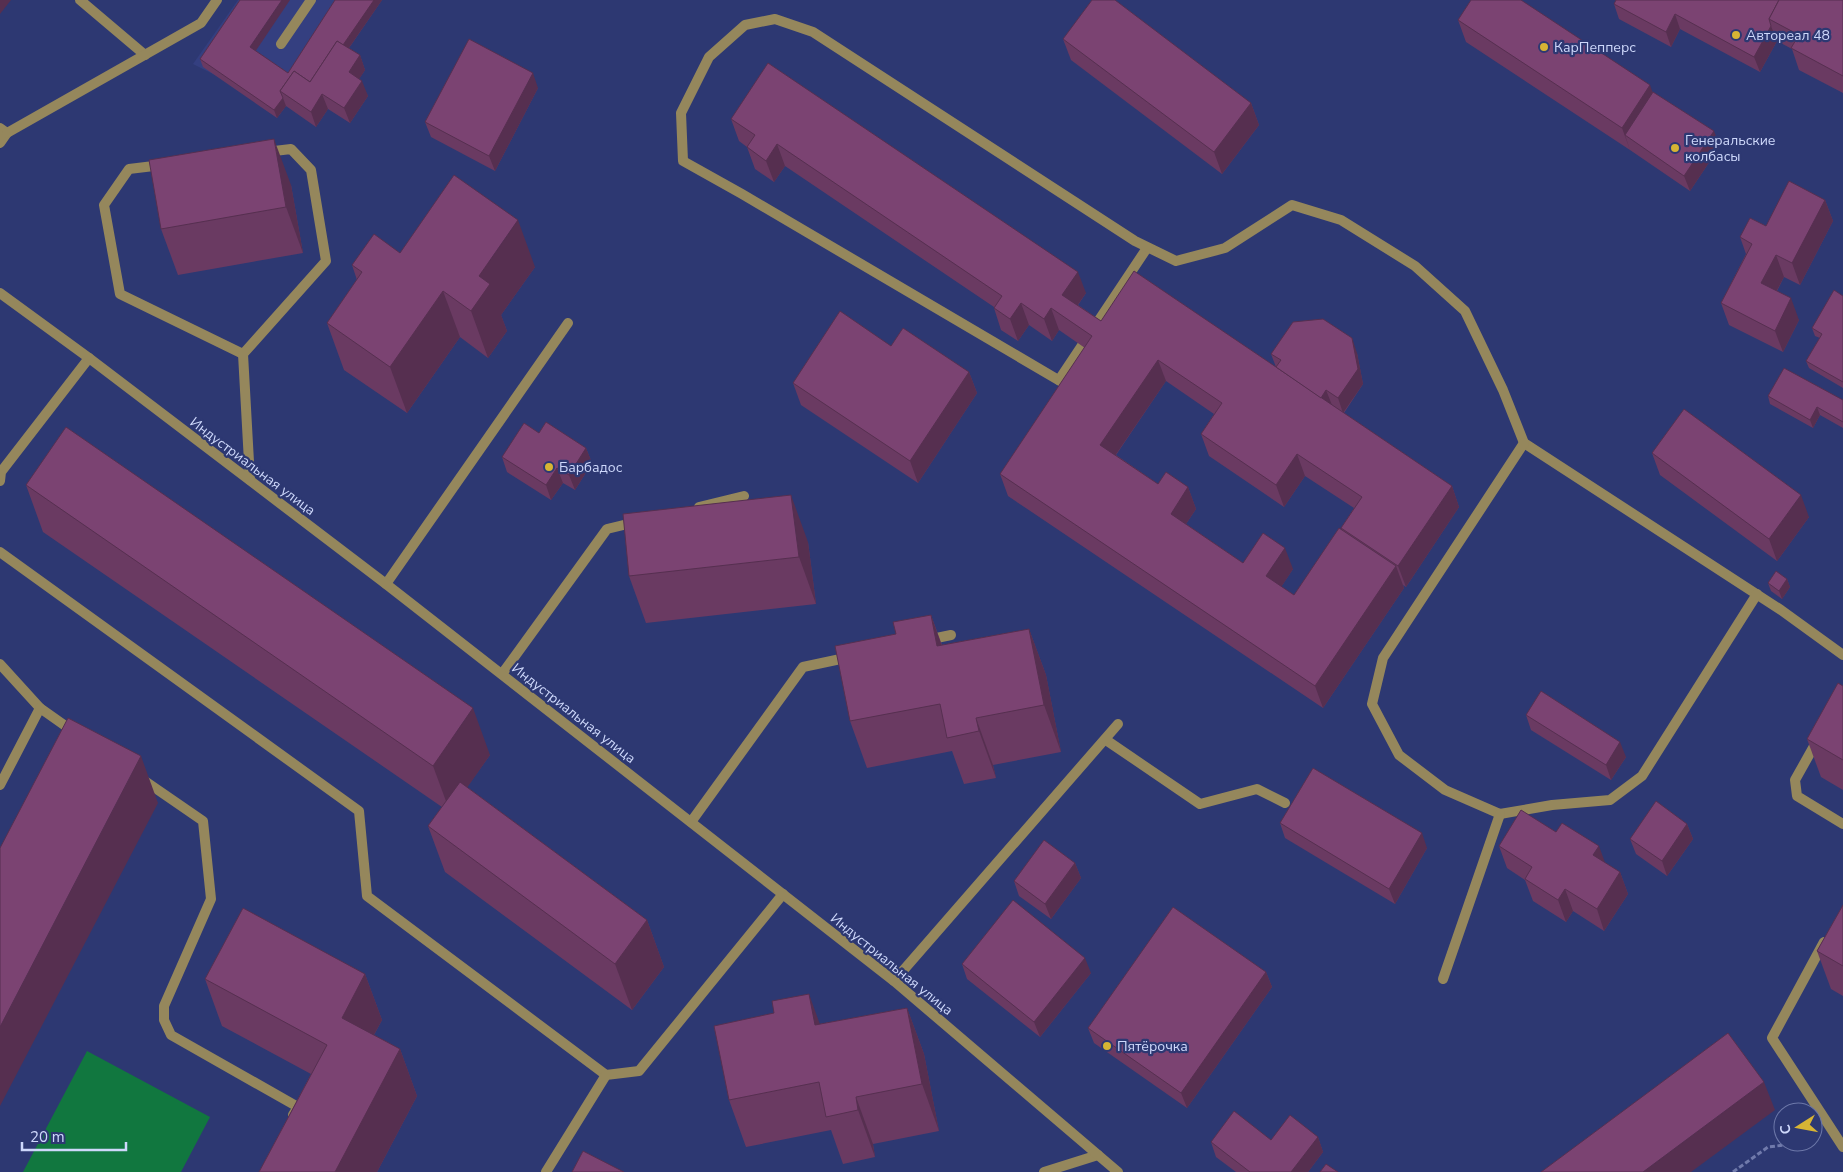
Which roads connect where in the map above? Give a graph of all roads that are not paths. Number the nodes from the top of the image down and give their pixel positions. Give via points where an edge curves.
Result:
1 (80, 0) edge
2 (217, 0) edge
3 (311, 0) edge
4 (281, 44) dead end
5 (145, 55) junction
6 (4, 131) edge
7 (0, 143) edge
8 (252, 153) edge
9 (176, 163) edge
10 (1147, 248) junction
11 (0, 293) edge
12 (568, 323) dead end
13 (243, 354) junction
14 (89, 358) junction
15 (1059, 380) junction
16 (1078, 391) edge
17 (1524, 443) junction
18 (250, 480) junction
19 (0, 482) edge
20 (744, 496) dead end
21 (689, 510) edge
22 (643, 520) edge
23 (0, 552) edge
24 (386, 584) junction
25 (1757, 594) junction
26 (951, 635) dead end
27 (914, 643) edge
28 (858, 655) edge
29 (1843, 655) edge
30 (0, 664) edge
31 (502, 674) junction
32 (40, 708) junction
33 (1118, 724) dead end
34 (1821, 732) edge
35 (81, 737) edge
36 (1106, 740) junction
37 (130, 770) edge
38 (0, 785) edge
39 (1285, 803) dead end
40 (1500, 814) junction
41 (691, 822) junction
42 (1843, 824) edge
43 (783, 894) junction
44 (1829, 932) edge
45 (1443, 979) dead end
46 (894, 981) junction
47 (606, 1076) junction
48 (288, 1123) edge
49 (1843, 1147) edge
50 (1098, 1155) junction
51 (546, 1172) edge
52 (1044, 1172) edge
53 (1118, 1172) edge

1 - 5 street
2 - 5 street via 201,23
3 - 4 street
5 - 6 street
6 - 7 street
8 - 13 street via 291,149 311,170 326,260
9 - 13 street via 129,169 104,205 120,294
10 - 15 street
10 - 15 street via 813,32 774,19 745,25 709,57 681,114 683,161
10 - 17 street via 1176,261 1224,248 1292,206 1341,220 1415,266 1465,311
11 - 14 street, Индустриальная улица
12 - 24 street
13 - 18 street
14 - 18 street, Индустриальная улица
14 - 19 street via 2,472
15 - 16 street
17 - 25 street
17 - 40 street via 1383,658 1372,704 1399,755 1445,790
18 - 24 street, Индустриальная улица
20 - 21 street
22 - 31 street via 607,529
23 - 47 street via 359,811 367,896
24 - 31 street, Индустриальная улица
25 - 29 street
25 - 40 street via 1642,776 1610,800
26 - 27 street
28 - 41 street via 803,667
30 - 32 street
31 - 41 street, Индустриальная улица
32 - 35 street
32 - 38 street
33 - 36 street
34 - 42 street via 1796,780 1797,796
36 - 39 street via 1200,804 1257,789
36 - 46 street
37 - 48 street via 203,821 212,899 164,1006 164,1020 170,1035 298,1107
40 - 45 street
41 - 43 street, Индустриальная улица
43 - 46 street, Индустриальная улица
43 - 47 street via 639,1071
44 - 49 street via 1772,1038
46 - 50 street, Индустриальная улица
47 - 51 street
50 - 52 street
50 - 53 street, Индустриальная улица

